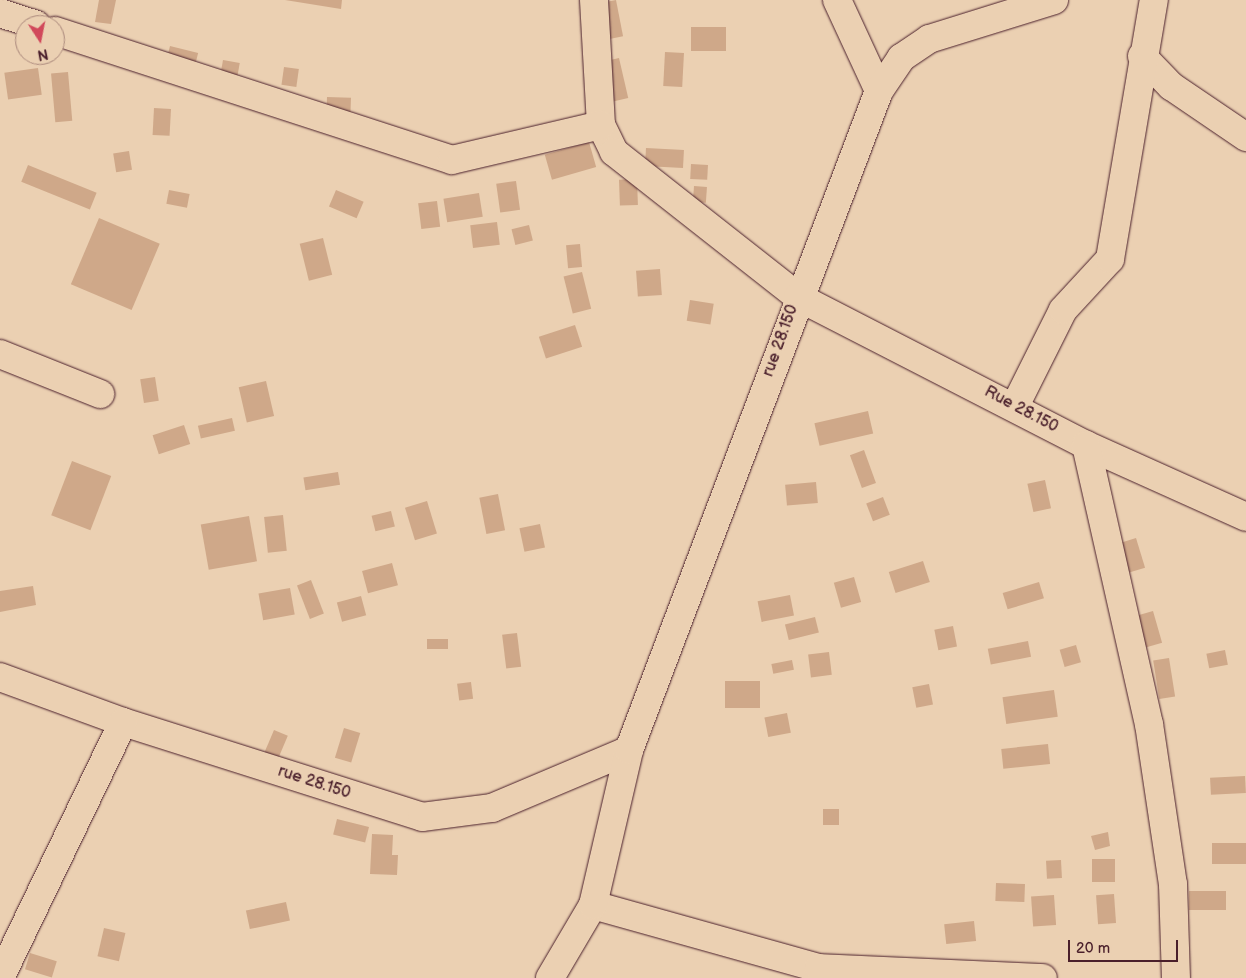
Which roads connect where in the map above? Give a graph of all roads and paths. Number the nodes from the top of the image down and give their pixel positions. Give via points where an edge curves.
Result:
1 (594, 0) edge
2 (837, 0) edge
3 (1054, 0) edge
4 (1154, 0) edge
5 (0, 13) edge
6 (15, 18) edge
7 (65, 34) edge
8 (1142, 56) junction
9 (878, 91) junction
10 (601, 125) junction
11 (1246, 137) edge
12 (798, 297) junction
13 (0, 354) edge
14 (100, 394) dead end
15 (1015, 406) junction
16 (1086, 445) junction
17 (1246, 517) edge
18 (0, 677) edge
19 (123, 722) junction
20 (628, 750) junction
21 (593, 905) junction
22 (986, 976) edge
23 (0, 978) edge
24 (550, 978) edge
25 (1043, 978) edge
26 (1176, 978) edge

1 - 10 street, rue 28.150
2 - 9 street
3 - 9 street via 929,39 901,58
4 - 8 street
5 - 6 street
7 - 10 street via 452,160
8 - 11 street via 1171,86
8 - 15 street via 1110,259 1063,310
9 - 12 street
10 - 12 street, rue 28.150 via 614,152
12 - 15 street, Rue 28.150
12 - 20 street, rue 28.150
13 - 14 street
15 - 16 street, Rue 28.150
16 - 17 street, Rue 28.150
16 - 26 street via 1149,724 1173,884
18 - 19 street, rue 28.150
19 - 20 street, rue 28.150 via 422,817 492,808
19 - 23 street
20 - 21 street, rue 28.150
21 - 22 street via 819,968
21 - 24 street, rue 28.150
22 - 25 street

